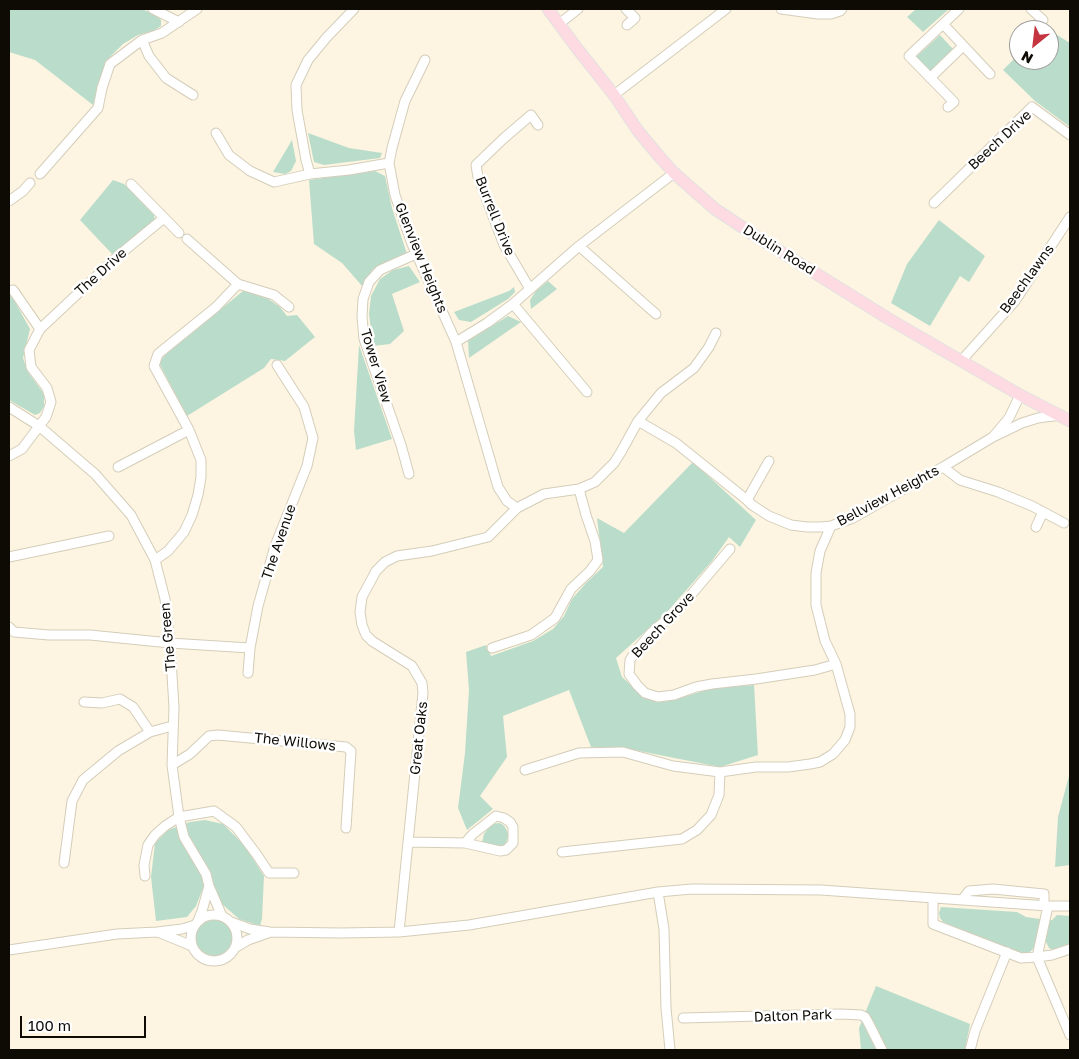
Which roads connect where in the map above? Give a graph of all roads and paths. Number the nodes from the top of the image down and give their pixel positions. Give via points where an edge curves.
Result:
1 (154, 9) edge
2 (197, 9) edge
3 (354, 9) edge
4 (548, 9) edge
5 (578, 9) edge
6 (626, 9) edge
7 (726, 9) edge
8 (781, 9) edge
9 (842, 9) edge
10 (959, 9) edge
11 (1031, 9) edge
12 (1043, 20) dead end
13 (179, 22) junction
14 (559, 24) junction
15 (943, 24) junction
16 (627, 25) dead end
17 (142, 40) junction
18 (963, 46) junction
19 (425, 60) dead end
20 (990, 74) dead end
21 (930, 78) junction
22 (193, 95) dead end
23 (614, 95) junction
24 (948, 108) dead end
25 (538, 125) dead end
26 (216, 133) dead end
27 (1070, 135) edge
28 (389, 162) junction
29 (674, 173) junction
30 (40, 174) dead end
31 (310, 174) junction
32 (30, 184) dead end
33 (131, 184) dead end
34 (9, 201) edge
35 (934, 203) dead end
36 (1070, 217) edge
37 (164, 218) junction
38 (179, 233) dead end
39 (187, 239) dead end
40 (579, 246) junction
41 (416, 254) junction
42 (238, 284) junction
43 (530, 289) junction
44 (13, 290) dead end
45 (513, 304) junction
46 (289, 307) dead end
47 (656, 314) dead end
48 (40, 329) junction
49 (716, 334) dead end
50 (456, 342) junction
51 (961, 361) junction
52 (277, 365) dead end
53 (587, 392) dead end
54 (1020, 395) junction
55 (9, 407) edge
56 (1066, 418) edge
57 (638, 421) junction
58 (39, 426) junction
59 (189, 430) junction
60 (993, 437) junction
61 (9, 456) edge
62 (769, 461) dead end
63 (118, 467) dead end
64 (943, 468) junction
65 (409, 474) dead end
66 (579, 489) junction
67 (746, 500) junction
68 (517, 508) junction
69 (1043, 512) junction
70 (1064, 523) dead end
71 (831, 526) junction
72 (1036, 527) dead end
73 (109, 536) dead end
74 (730, 549) dead end
75 (9, 557) edge
76 (155, 560) junction
77 (9, 628) edge
78 (170, 643) junction
79 (250, 648) junction
80 (492, 648) dead end
81 (836, 664) junction
82 (248, 673) dead end
83 (84, 702) dead end
84 (172, 726) junction
85 (150, 732) junction
86 (172, 765) junction
87 (525, 770) dead end
88 (720, 772) junction
89 (179, 817) junction
90 (346, 828) dead end
91 (409, 842) junction
92 (464, 843) junction
93 (562, 852) dead end
94 (64, 863) dead end
95 (294, 872) dead end
96 (146, 876) dead end
97 (209, 886) junction
98 (658, 892) junction
99 (933, 898) junction
100 (1046, 905) junction
101 (1070, 906) edge
102 (222, 916) junction
103 (231, 922) junction
104 (196, 924) junction
105 (157, 932) junction
106 (270, 932) junction
107 (399, 932) junction
108 (192, 946) junction
109 (236, 947) junction
110 (1070, 949) edge
111 (9, 950) edge
112 (1007, 952) junction
113 (1037, 957) junction
114 (683, 1018) dead end
115 (1070, 1035) edge
116 (670, 1050) edge
117 (882, 1050) edge
118 (970, 1050) edge

1 - 13 street
2 - 13 street
3 - 31 street via 308,60 296,85 297,110
4 - 14 main road, Dublin Road
5 - 14 street
6 - 16 street via 635,18
7 - 23 street
8 - 9 street via 818,14 831,14
10 - 15 street
11 - 12 street
13 - 17 street
14 - 23 main road, Dublin Road
15 - 18 street
15 - 21 street via 909,56
17 - 22 street via 149,56 166,78
17 - 30 street via 110,64 98,108
18 - 20 street
18 - 21 street
19 - 28 street, Glenview Heights via 405,101
21 - 24 street via 954,102
23 - 29 main road, Dublin Road via 638,131
25 - 43 street, Burrell Drive via 531,115 476,165 504,245
26 - 31 street via 229,155 250,171 274,182
27 - 35 street, Beech Drive via 1032,107
28 - 31 street
28 - 41 street, Glenview Heights via 395,195
29 - 40 street
29 - 51 main road, Dublin Road via 715,209 757,237
32 - 34 street
33 - 37 street
36 - 51 street, Beechlawns via 1014,301
37 - 38 street
37 - 48 street, The Drive
39 - 42 street
40 - 43 street
40 - 47 street
41 - 50 street, Glenview Heights
41 - 65 street, Tower View via 380,270 369,282 363,299 362,318 364,339
42 - 46 street via 274,295
42 - 59 street via 216,307 158,354 154,366
43 - 45 street
44 - 48 street
45 - 50 street
45 - 53 street
48 - 58 street, The Drive via 29,350 31,367 47,388 51,402
49 - 57 street via 694,368 661,393
50 - 68 street, Glenview Heights via 498,488
51 - 54 main road, Dublin Road
52 - 79 street, The Avenue via 304,408 313,438 307,466 275,546
54 - 56 main road, Dublin Road
54 - 60 street, Bellview Heights via 1009,418
55 - 58 street, The Green
56 - 60 street via 1038,418
57 - 66 street via 614,463 595,482
57 - 67 street, Bellview Heights via 676,443
58 - 61 street via 22,449
58 - 76 street, The Green via 95,474 131,516
59 - 63 street
59 - 76 street via 201,460 198,495 184,532 168,551
60 - 64 street, Bellview Heights
62 - 67 street
64 - 69 street via 960,480
64 - 71 street, Bellview Heights via 853,518
66 - 68 street via 544,494
66 - 80 street via 598,560 571,589 555,618 531,635
67 - 71 street, Bellview Heights via 768,516 791,525
68 - 91 street, Great Oaks via 488,537 397,556 386,562 376,571 362,597 360,612 366,635 412,666 422,684
69 - 70 street
69 - 72 street
71 - 81 street via 820,551 816,605 825,641
73 - 75 street
74 - 81 street, Beech Grove via 679,609 636,651 630,660 629,674 637,685 645,693 658,697 712,684
76 - 78 street, The Green via 165,599
77 - 78 street via 14,632
78 - 79 street
78 - 84 street, The Green
79 - 82 street, The Avenue
81 - 88 street via 850,714 850,727 845,740 833,754 810,764
83 - 85 street via 120,699 132,707
84 - 85 street
84 - 86 street, The Green
85 - 94 street via 118,751 83,780 72,801
86 - 89 street, The Green
86 - 90 street, The Willows via 209,736 218,735 346,747 351,751
87 - 88 street via 579,753 623,752 673,766
88 - 93 street via 719,794 711,815 682,839
89 - 95 street via 214,811 236,827 269,873
89 - 96 street via 165,826 148,846 144,865
89 - 97 street, The Green via 184,837 206,874
91 - 92 street
91 - 107 street, Great Oaks
92 - 92 street via 506,850 513,843 513,827 504,818 496,816
97 - 102 street, The Green
97 - 104 street
98 - 99 street via 692,889 821,890
98 - 107 street via 469,925
98 - 116 street via 664,929
99 - 100 street via 962,900 969,891 992,889 1044,894
99 - 112 street via 933,924
100 - 101 street
100 - 113 street
102 - 103 street
102 - 104 street via 203,918
103 - 106 street
103 - 109 street via 237,931
104 - 105 street
104 - 108 street via 191,937
105 - 108 street
105 - 111 street via 117,934
106 - 107 street
106 - 109 street
108 - 109 street via 204,959 215,962 226,959
110 - 113 street
112 - 113 street via 1021,958
112 - 118 street
113 - 115 street
114 - 117 street, Dalton Park via 860,1015 865,1017

